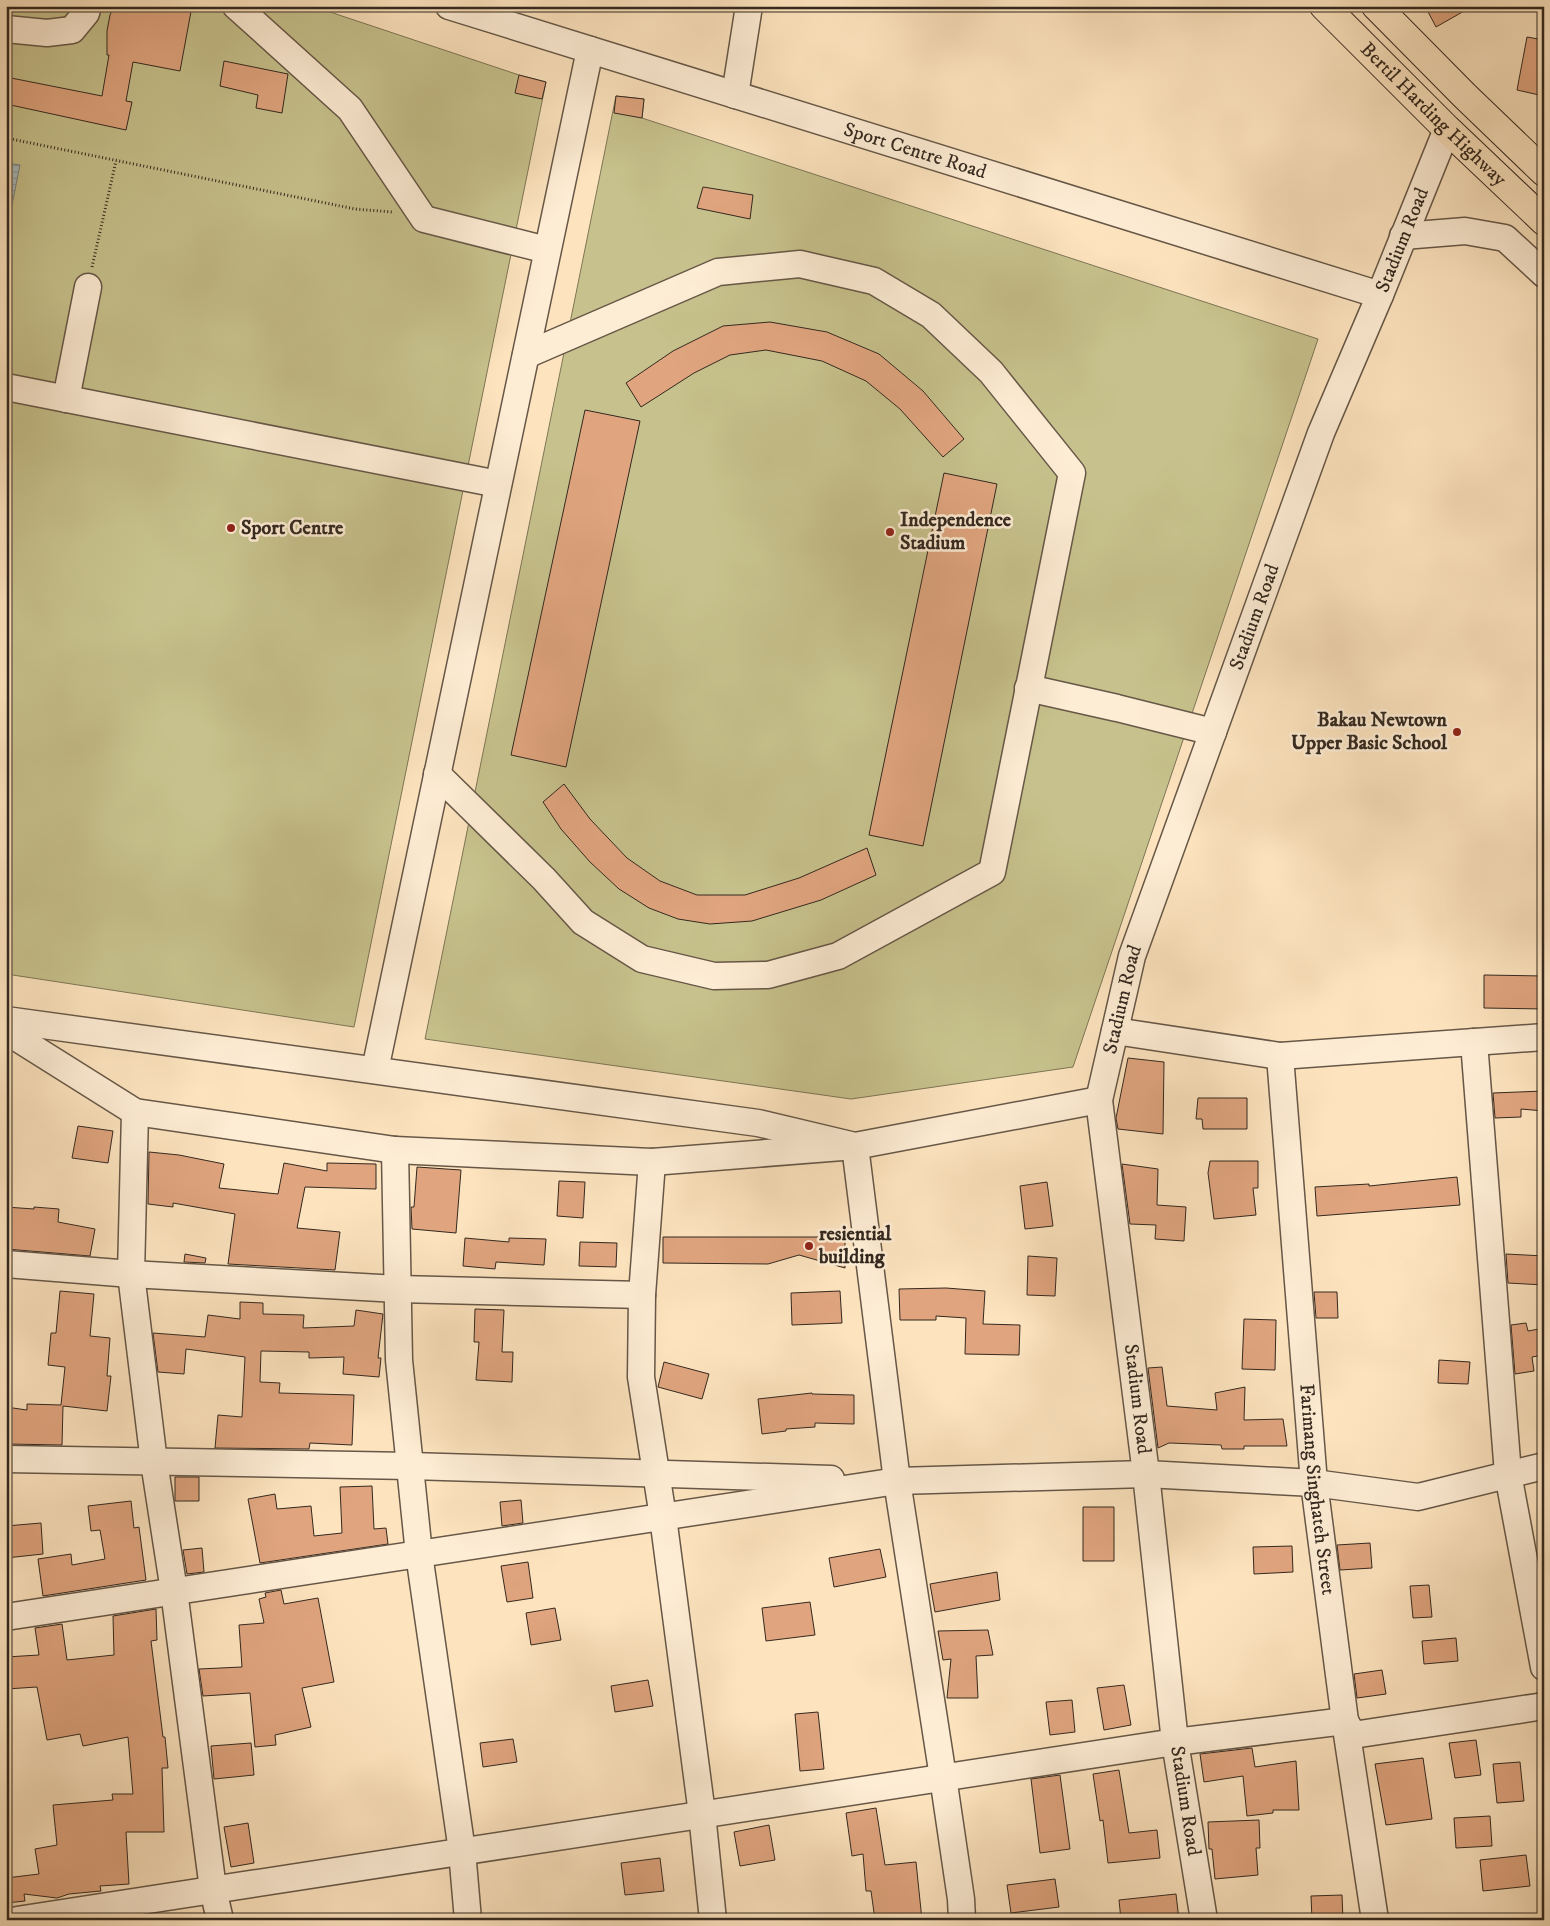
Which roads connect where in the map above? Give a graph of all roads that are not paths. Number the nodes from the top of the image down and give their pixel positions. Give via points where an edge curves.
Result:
1 (88, 6) edge
2 (236, 6) edge
3 (449, 6) edge
4 (749, 6) edge
5 (1324, 6) edge
6 (1376, 6) edge
7 (1392, 6) edge
8 (6, 29) edge
9 (1403, 32) junction
10 (590, 50) junction
11 (735, 95) junction
12 (1447, 129) junction
13 (1544, 172) edge
14 (1544, 222) edge
15 (1404, 236) junction
16 (547, 250) junction
17 (1544, 274) edge
18 (90, 278) road end
19 (1380, 294) junction
20 (526, 354) junction
21 (6, 387) edge
22 (66, 398) junction
23 (498, 484) junction
24 (1028, 688) junction
25 (1213, 732) junction
26 (437, 774) junction
27 (6, 1020) edge
28 (6, 1031) edge
29 (1115, 1031) junction
30 (1544, 1037) edge
31 (1474, 1042) junction
32 (1280, 1056) junction
33 (375, 1070) junction
34 (1099, 1100) junction
35 (135, 1112) junction
36 (855, 1146) junction
37 (395, 1150) junction
38 (652, 1162) junction
39 (6, 1264) edge
40 (131, 1274) junction
41 (398, 1289) junction
42 (642, 1295) junction
43 (6, 1459) edge
44 (154, 1462) junction
45 (410, 1466) junction
46 (1544, 1466) edge
47 (656, 1474) junction
48 (1146, 1474) junction
49 (1508, 1474) junction
50 (897, 1481) junction
51 (1314, 1483) junction
52 (663, 1517) junction
53 (419, 1554) junction
54 (174, 1591) junction
55 (6, 1617) edge
56 (1544, 1667) edge
57 (1544, 1706) edge
58 (1346, 1721) junction
59 (1175, 1742) junction
60 (943, 1777) junction
61 (702, 1814) junction
62 (462, 1851) junction
63 (213, 1889) junction
64 (17, 1920) edge
65 (220, 1920) edge
66 (468, 1920) edge
67 (714, 1920) edge
68 (962, 1920) edge
69 (1204, 1920) edge
70 (1375, 1920) edge

1 - 8 street via 72,30 47,33
2 - 16 street via 350,109 424,218
3 - 10 street, Sport Centre Road
4 - 11 street
5 - 12 main road, Bertil Harding Highway
6 - 9 main road, Bertil Harding Highway
7 - 9 street
9 - 13 main road, Bertil Harding Highway
10 - 11 street, Sport Centre Road
10 - 16 street
11 - 19 street, Sport Centre Road
12 - 14 main road, Bertil Harding Highway
12 - 15 street, Stadium Road
15 - 17 street via 1465,231 1505,238
15 - 19 street, Stadium Road
16 - 20 street
18 - 22 street
19 - 25 street, Stadium Road via 1321,433
20 - 23 street
20 - 24 street via 718,272 800,264 874,281 931,315 991,372 1072,473
21 - 22 street
22 - 23 street
23 - 26 street
24 - 25 street
24 - 26 street via 992,872 838,956 768,975 714,976 642,959 583,922
25 - 29 street, Stadium Road via 1132,956
26 - 33 street
27 - 33 street
28 - 35 street
29 - 32 street
29 - 34 street, Stadium Road
30 - 31 street
31 - 32 street
31 - 49 street
32 - 51 street, Farimang Singhateh Street
33 - 36 street via 758,1123
34 - 36 street
34 - 48 street, Stadium Road
35 - 37 street
35 - 40 street
36 - 38 street
36 - 50 street
37 - 38 street
37 - 41 street
38 - 42 street
39 - 40 street
40 - 41 street
40 - 44 street
41 - 42 street
41 - 45 street via 399,1360
42 - 47 street via 641,1378
43 - 44 street
44 - 45 street
44 - 54 street
45 - 47 street
45 - 53 street
46 - 49 street
47 - 50 street
47 - 52 street
48 - 50 street
48 - 51 street
48 - 59 street, Stadium Road
49 - 51 street via 1418,1497
49 - 56 street
50 - 52 street
50 - 60 street
51 - 58 street, Farimang Singhateh Street
52 - 53 street
52 - 61 street
53 - 54 street
53 - 62 street
54 - 55 street
54 - 63 street
57 - 58 street via 1354,1735
58 - 59 street
58 - 70 street, Farimang Singhateh Street
59 - 60 street
59 - 69 street, Stadium Road
60 - 61 street
60 - 68 street
61 - 62 street
61 - 67 street
62 - 63 street
62 - 66 street
63 - 64 street
63 - 65 street

